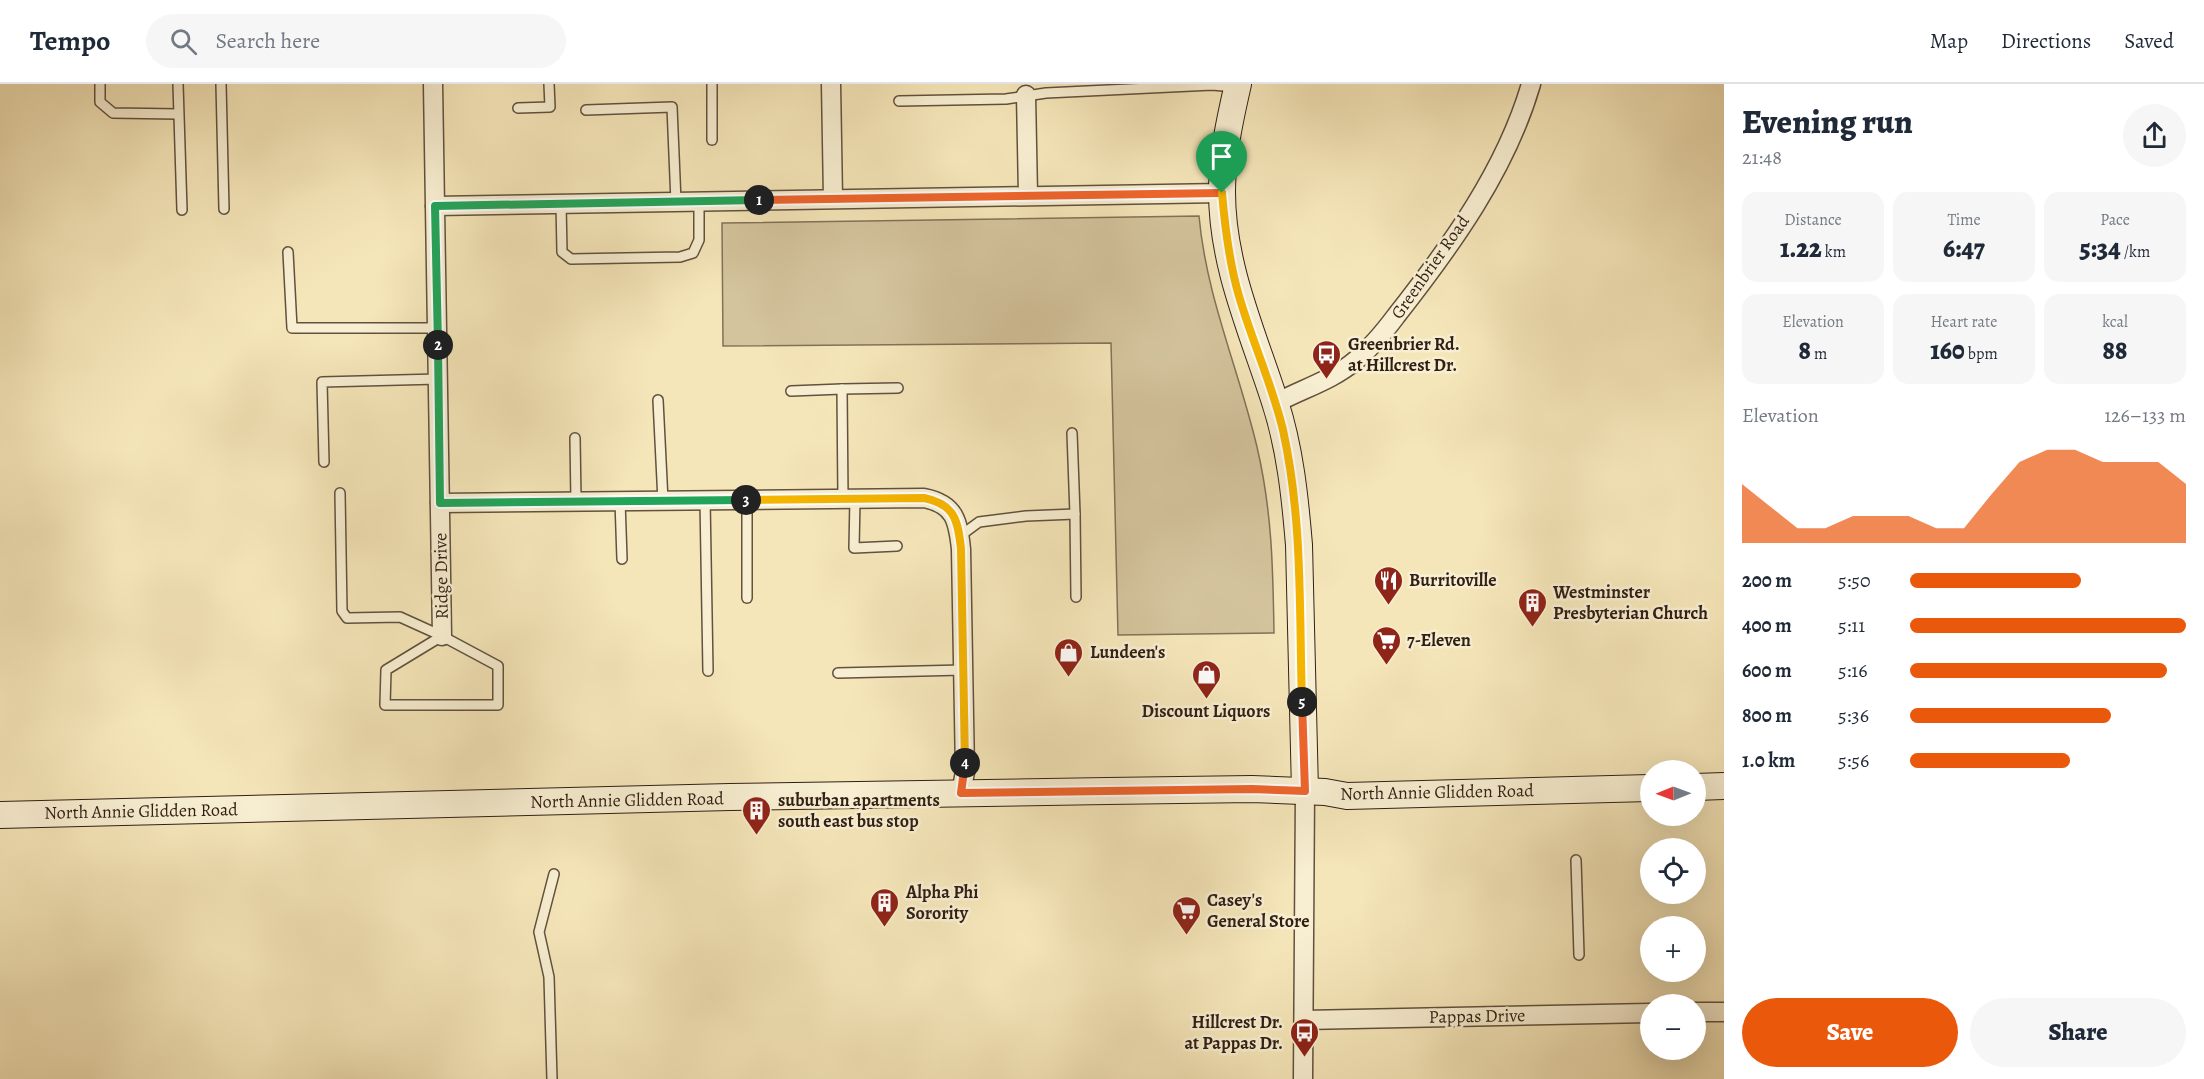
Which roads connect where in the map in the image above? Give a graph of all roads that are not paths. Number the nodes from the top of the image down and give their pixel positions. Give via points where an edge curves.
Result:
1 (100, 84) edge
2 (178, 84) edge
3 (221, 84) edge
4 (433, 84) edge
5 (549, 84) edge
6 (712, 84) edge
7 (831, 84) edge
8 (1531, 84) edge
9 (1237, 86) edge
10 (1141, 87) edge
11 (1026, 95) junction
12 (898, 101) dead end
13 (518, 108) dead end
14 (586, 110) dead end
15 (178, 114) junction
16 (712, 140) dead end
17 (1222, 193) junction
18 (1028, 195) junction
19 (833, 198) junction
20 (699, 201) junction
21 (676, 202) junction
22 (561, 204) junction
23 (435, 206) junction
24 (224, 209) dead end
25 (182, 210) dead end
26 (288, 252) dead end
27 (438, 328) junction
28 (438, 379) junction
29 (898, 388) dead end
30 (842, 389) junction
31 (791, 391) dead end
32 (658, 400) dead end
33 (1276, 403) junction
34 (1072, 433) dead end
35 (575, 438) dead end
36 (324, 462) dead end
37 (340, 493) dead end
38 (849, 499) junction
39 (705, 500) junction
40 (747, 500) junction
41 (576, 501) junction
42 (620, 501) junction
43 (663, 501) junction
44 (440, 503) junction
45 (1075, 514) junction
46 (960, 536) junction
47 (897, 546) dead end
48 (622, 559) dead end
49 (1076, 597) dead end
50 (747, 598) dead end
51 (442, 636) junction
52 (963, 670) junction
53 (708, 671) dead end
54 (838, 673) dead end
55 (1724, 786) edge
56 (1706, 787) edge
57 (1640, 788) edge
58 (1305, 791) junction
59 (961, 793) junction
60 (0, 815) edge
61 (1576, 860) dead end
62 (554, 874) dead end
63 (1579, 955) dead end
64 (1706, 1012) edge
65 (1724, 1012) edge
66 (1640, 1013) edge
67 (1304, 1020) junction
68 (552, 1079) edge
69 (1304, 1079) edge

1 - 15 lane via 100,102 113,113
2 - 15 lane
3 - 24 lane
4 - 23 street, Ridge Drive
5 - 13 lane via 550,107
6 - 16 lane
7 - 19 street
8 - 33 street, Greenbrier Road via 1515,129 1486,186 1429,274 1385,331 1343,370
9 - 10 lane
9 - 17 main road
10 - 11 lane
11 - 12 lane via 1006,99
11 - 18 street
14 - 21 lane via 672,108
15 - 25 lane
17 - 18 street
17 - 33 main road via 1229,258 1239,297
18 - 19 street
19 - 20 street
20 - 21 street
20 - 22 lane via 699,240 693,253 680,257 571,259 562,252
21 - 22 street
22 - 23 street
23 - 27 street, Ridge Drive
26 - 27 lane via 292,328
27 - 28 street, Ridge Drive
28 - 36 lane via 322,382
28 - 44 street, Ridge Drive
29 - 30 lane
30 - 31 lane
30 - 38 lane
32 - 43 lane
33 - 58 main road via 1288,456 1299,545
34 - 45 lane
35 - 41 lane
37 - 51 lane via 342,611 347,618 400,617
38 - 40 street
38 - 46 street via 924,498 944,504 951,511
38 - 47 lane via 854,548
39 - 40 street
39 - 43 street
39 - 53 lane
40 - 50 lane
41 - 42 street
41 - 44 street
42 - 43 street
42 - 48 lane
44 - 51 street, Ridge Drive
45 - 46 lane via 979,522
45 - 49 lane
46 - 52 street
51 - 51 lane via 498,666 498,705 386,705 386,670
52 - 54 lane
52 - 59 street via 965,772
55 - 56 main road
57 - 58 main road, North Annie Glidden Road via 1347,796
58 - 59 main road, North Annie Glidden Road
58 - 67 street
59 - 60 main road, North Annie Glidden Road
61 - 63 lane
62 - 68 lane via 539,932 549,977
64 - 65 street
66 - 67 street, Pappas Drive
67 - 69 street

